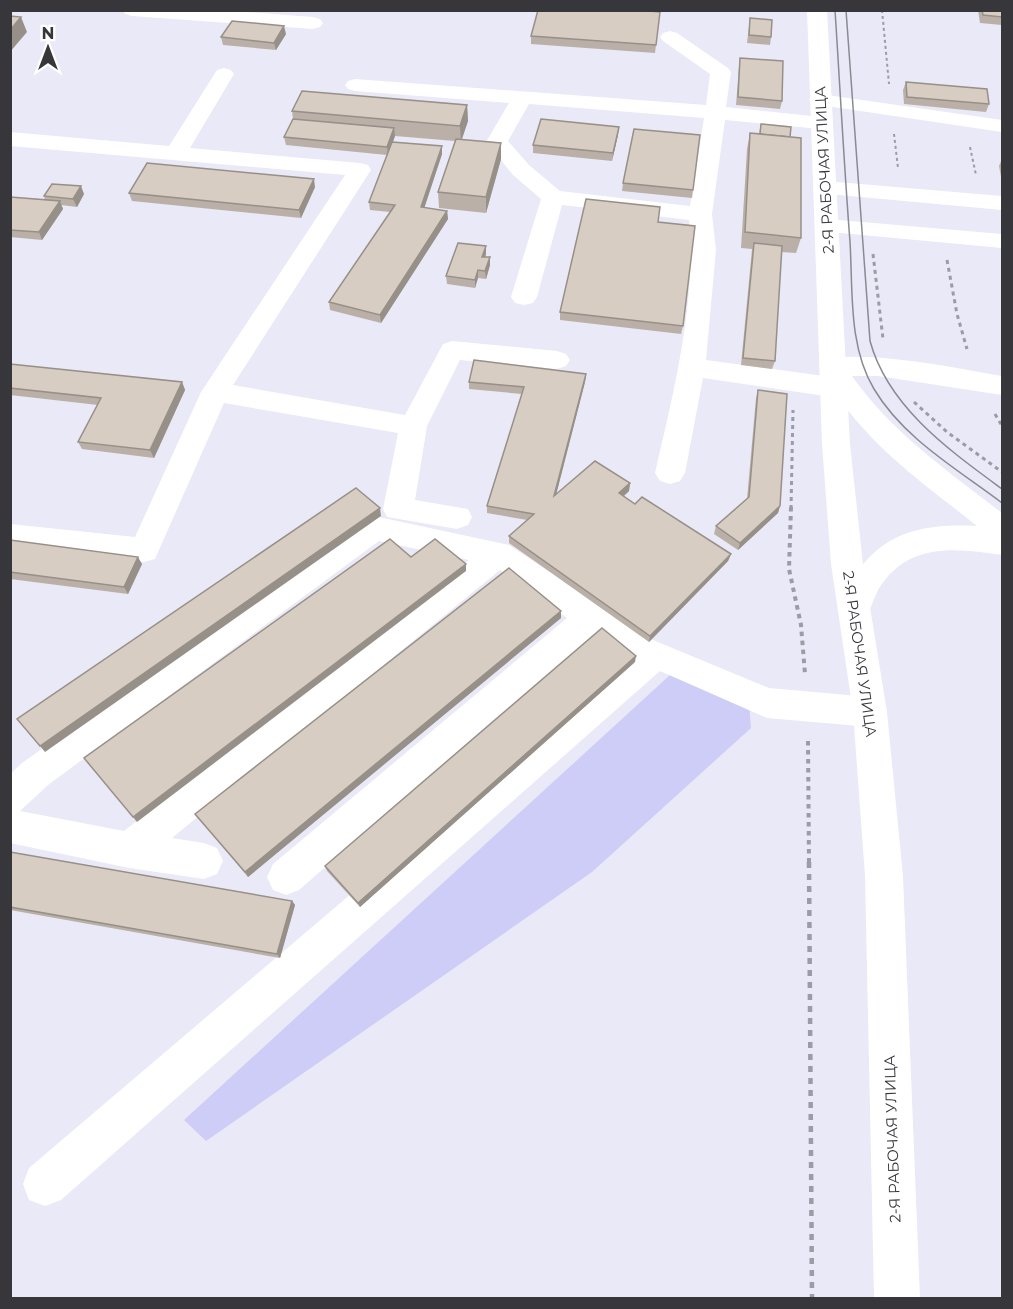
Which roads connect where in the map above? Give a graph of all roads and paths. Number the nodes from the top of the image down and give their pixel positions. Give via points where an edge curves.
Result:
1 (132, 10) edge
2 (817, 10) edge
3 (882, 10) edge
4 (313, 23) dead end
5 (670, 37) dead end
6 (224, 74) dead end
7 (355, 85) dead end
8 (522, 99) junction
9 (892, 110) junction
10 (713, 112) junction
11 (821, 112) junction
12 (964, 121) junction
13 (1002, 126) edge
14 (10, 139) edge
15 (175, 154) junction
16 (825, 188) junction
17 (900, 195) junction
18 (553, 197) junction
19 (992, 202) edge
20 (700, 214) junction
21 (827, 226) junction
22 (871, 230) junction
23 (942, 236) junction
24 (1002, 241) edge
25 (524, 297) dead end
26 (557, 360) dead end
27 (692, 368) junction
28 (892, 369) junction
29 (823, 379) junction
30 (991, 383) edge
31 (215, 392) junction
32 (413, 426) junction
33 (1002, 472) edge
34 (670, 473) dead end
35 (457, 517) dead end
36 (1002, 529) edge
37 (10, 536) edge
38 (1002, 543) edge
39 (498, 554) junction
40 (854, 611) junction
41 (591, 617) junction
42 (656, 654) junction
43 (808, 706) junction
44 (870, 712) junction
45 (10, 798) edge
46 (10, 826) edge
47 (129, 850) junction
48 (204, 861) dead end
49 (286, 877) dead end
50 (45, 1184) dead end
51 (812, 1299) edge
52 (897, 1299) edge

1 - 4 main road
2 - 11 main road, 2-Я РАБОЧАЯ УЛИЦА
3 - 9 path
5 - 10 main road via 721,72
6 - 15 main road
7 - 8 main road
8 - 10 main road
8 - 18 main road via 497,142 521,170
9 - 11 main road
9 - 12 main road
9 - 17 path
10 - 11 main road
10 - 20 main road
11 - 16 main road, 2-Я РАБОЧАЯ УЛИЦА
12 - 13 main road
12 - 19 path
14 - 15 main road
15 - 31 main road via 360,170
16 - 17 main road
16 - 21 main road, 2-Я РАБОЧАЯ УЛИЦА
17 - 19 main road
18 - 20 main road
18 - 25 main road
20 - 27 main road via 704,250
21 - 22 main road
21 - 29 main road, 2-Я РАБОЧАЯ УЛИЦА
22 - 23 main road
22 - 28 path via 880,324
23 - 24 main road
23 - 30 path via 957,314
26 - 32 main road via 452,350
27 - 29 main road
27 - 34 main road
28 - 29 main road via 863,366
28 - 30 main road
28 - 33 path via 925,414
29 - 36 main road via 860,408 898,448
29 - 40 main road, 2-Я РАБОЧАЯ УЛИЦА
29 - 43 path via 792,414 789,569 801,625
31 - 32 main road
31 - 37 main road via 144,550
32 - 35 main road via 398,509
38 - 40 main road via 955,537 907,546 886,558 869,575
39 - 41 main road
39 - 45 main road via 374,528 35,774
39 - 47 main road
40 - 44 main road, 2-Я РАБОЧАЯ УЛИЦА
41 - 42 main road via 648,654
41 - 49 main road
42 - 43 main road via 767,703
42 - 50 main road
43 - 44 main road
43 - 51 path
44 - 52 main road, 2-Я РАБОЧАЯ УЛИЦА via 884,876
46 - 47 main road
47 - 48 main road

